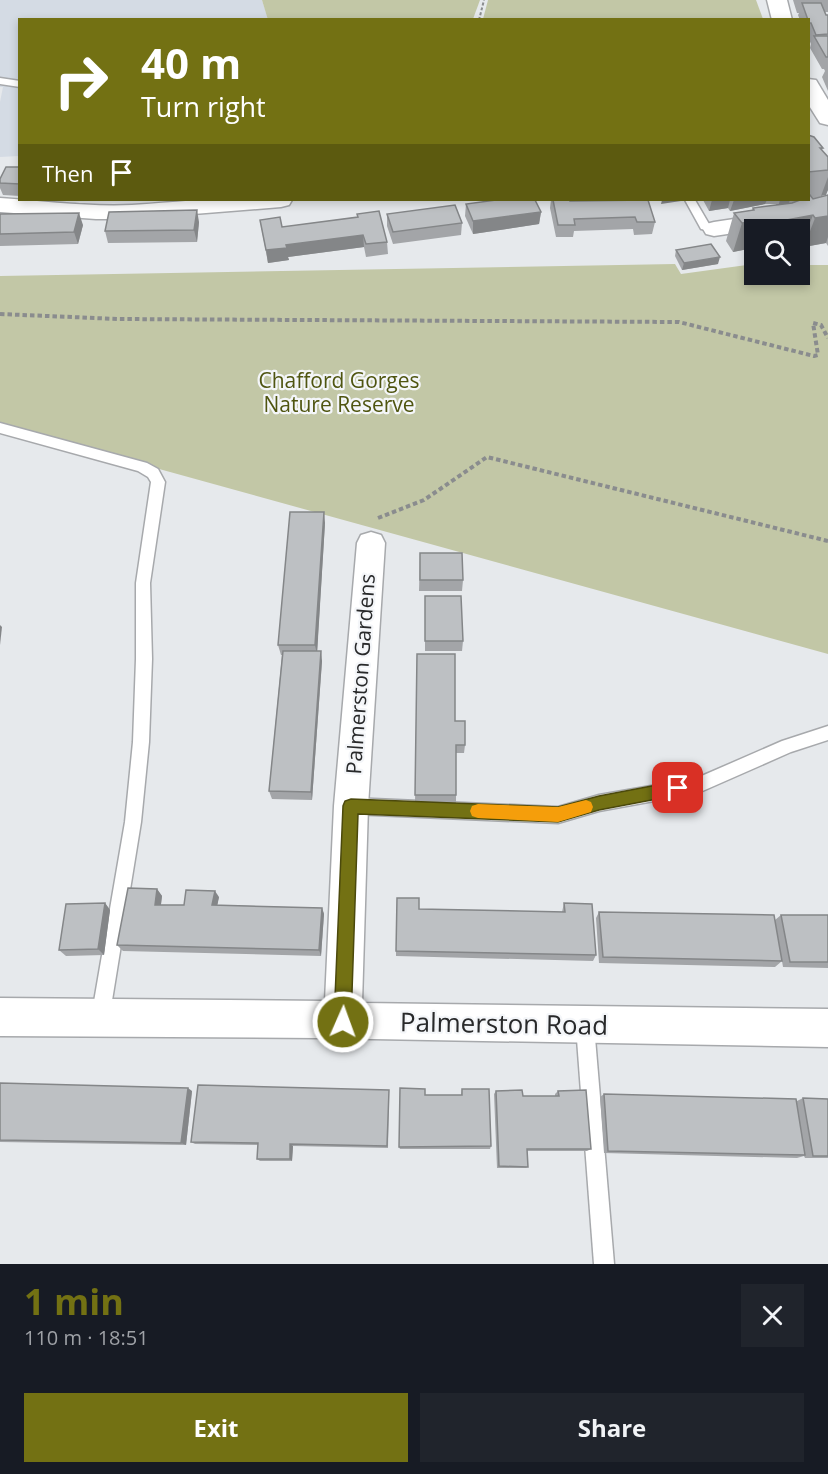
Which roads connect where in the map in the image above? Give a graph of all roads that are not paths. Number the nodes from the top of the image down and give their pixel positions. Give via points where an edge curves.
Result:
1 (777, 0) edge
2 (782, 18) edge
3 (0, 81) edge
4 (18, 84) edge
5 (810, 87) edge
6 (828, 118) edge
7 (256, 201) edge
8 (691, 201) edge
9 (0, 205) edge
10 (131, 206) edge
11 (828, 212) edge
12 (714, 229) joint
13 (0, 428) edge
14 (371, 543) road end
15 (828, 733) edge
16 (351, 806) junction
17 (0, 1017) edge
18 (100, 1019) junction
19 (343, 1022) junction
20 (585, 1026) junction
21 (828, 1028) edge
22 (604, 1264) edge

1 - 2 street
3 - 4 lane
5 - 6 street
7 - 10 street
8 - 12 lane via 705,226
9 - 10 street via 96,212
11 - 12 street
13 - 18 lane via 142,467 153,473 158,482 143,583 141,742 133,822
14 - 16 street, Palmerston Gardens
15 - 16 lane via 698,785 599,803 558,815
16 - 19 street, Palmerston Gardens
17 - 18 street, Palmerston Road
18 - 19 street, Palmerston Road
19 - 20 street, Palmerston Road
20 - 21 street, Palmerston Road
20 - 22 lane

